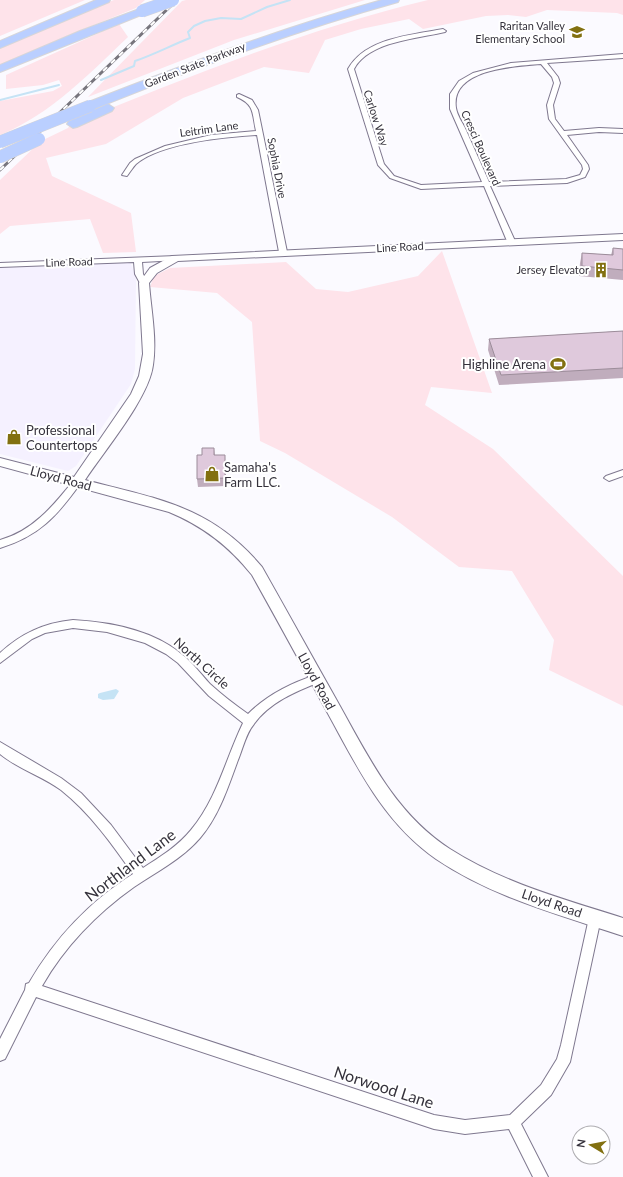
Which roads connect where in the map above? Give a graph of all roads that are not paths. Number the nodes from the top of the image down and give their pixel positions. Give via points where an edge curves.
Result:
1 (105, 0) edge
2 (173, 0) edge
3 (394, 0) edge
4 (443, 31) dead end
5 (0, 45) edge
6 (220, 54) junction
7 (623, 56) edge
8 (543, 62) junction
9 (0, 69) edge
10 (239, 96) dead end
11 (623, 131) edge
12 (259, 133) junction
13 (562, 133) junction
14 (0, 142) edge
15 (0, 157) edge
16 (125, 175) dead end
17 (486, 185) junction
18 (623, 237) edge
19 (511, 241) junction
20 (283, 252) junction
21 (176, 258) junction
22 (138, 259) junction
23 (0, 265) edge
24 (144, 283) junction
25 (0, 462) edge
26 (623, 472) edge
27 (609, 478) dead end
28 (76, 482) junction
29 (0, 544) edge
30 (0, 659) edge
31 (316, 679) junction
32 (250, 720) junction
33 (0, 747) edge
34 (141, 875) junction
35 (595, 918) junction
36 (623, 927) edge
37 (31, 989) junction
38 (0, 1054) edge
39 (514, 1122) junction
40 (541, 1177) edge

1 - 5 highway
2 - 9 highway, bridge via 84,32
3 - 6 highway, Garden State Parkway via 313,23
4 - 17 street, Carlow Way via 366,52 353,63 351,74 381,165 387,173 400,181 421,186
6 - 14 highway, Garden State Parkway, bridge
6 - 15 highway, bridge
7 - 8 street, Cresci Boulevard
8 - 13 street via 556,80 557,88 550,110 552,119
8 - 17 street, Cresci Boulevard via 508,65 483,71 460,84 453,95 453,109
10 - 12 street, Sophia Drive via 253,106
11 - 13 street
12 - 16 street, Leitrim Lane via 207,137 177,143 137,160
12 - 20 street, Sophia Drive
13 - 17 street, Carlow Way via 585,164 583,176 567,181
17 - 19 street, Cresci Boulevard
18 - 19 street, Line Road
19 - 20 street, Line Road
20 - 21 street, Line Road
21 - 22 street, Line Road
21 - 24 street, Line Road via 159,266 147,276
22 - 23 street, Line Road
22 - 24 street via 139,274
24 - 28 street via 148,357 144,378 136,396
25 - 28 street, Lloyd Road
26 - 27 street
28 - 29 street via 44,522 19,537
28 - 31 street, Lloyd Road via 173,508 200,520 225,536 257,571
30 - 32 street, North Circle via 21,641 47,629 75,624 102,626 147,639 169,650 183,661 213,694
31 - 32 street, Northland Lane via 278,696
31 - 35 street, Lloyd Road via 379,790 415,832 442,854 471,871 504,886
32 - 34 street, Northland Lane via 206,820 180,849
33 - 34 street via 50,777 82,802 107,829
34 - 37 street, Northland Lane via 77,927 53,954
35 - 36 street, Lloyd Road
35 - 39 street via 563,1062 546,1090
37 - 38 street, Northland Lane
37 - 39 street, Norwood Lane via 434,1122 465,1127
39 - 40 street

